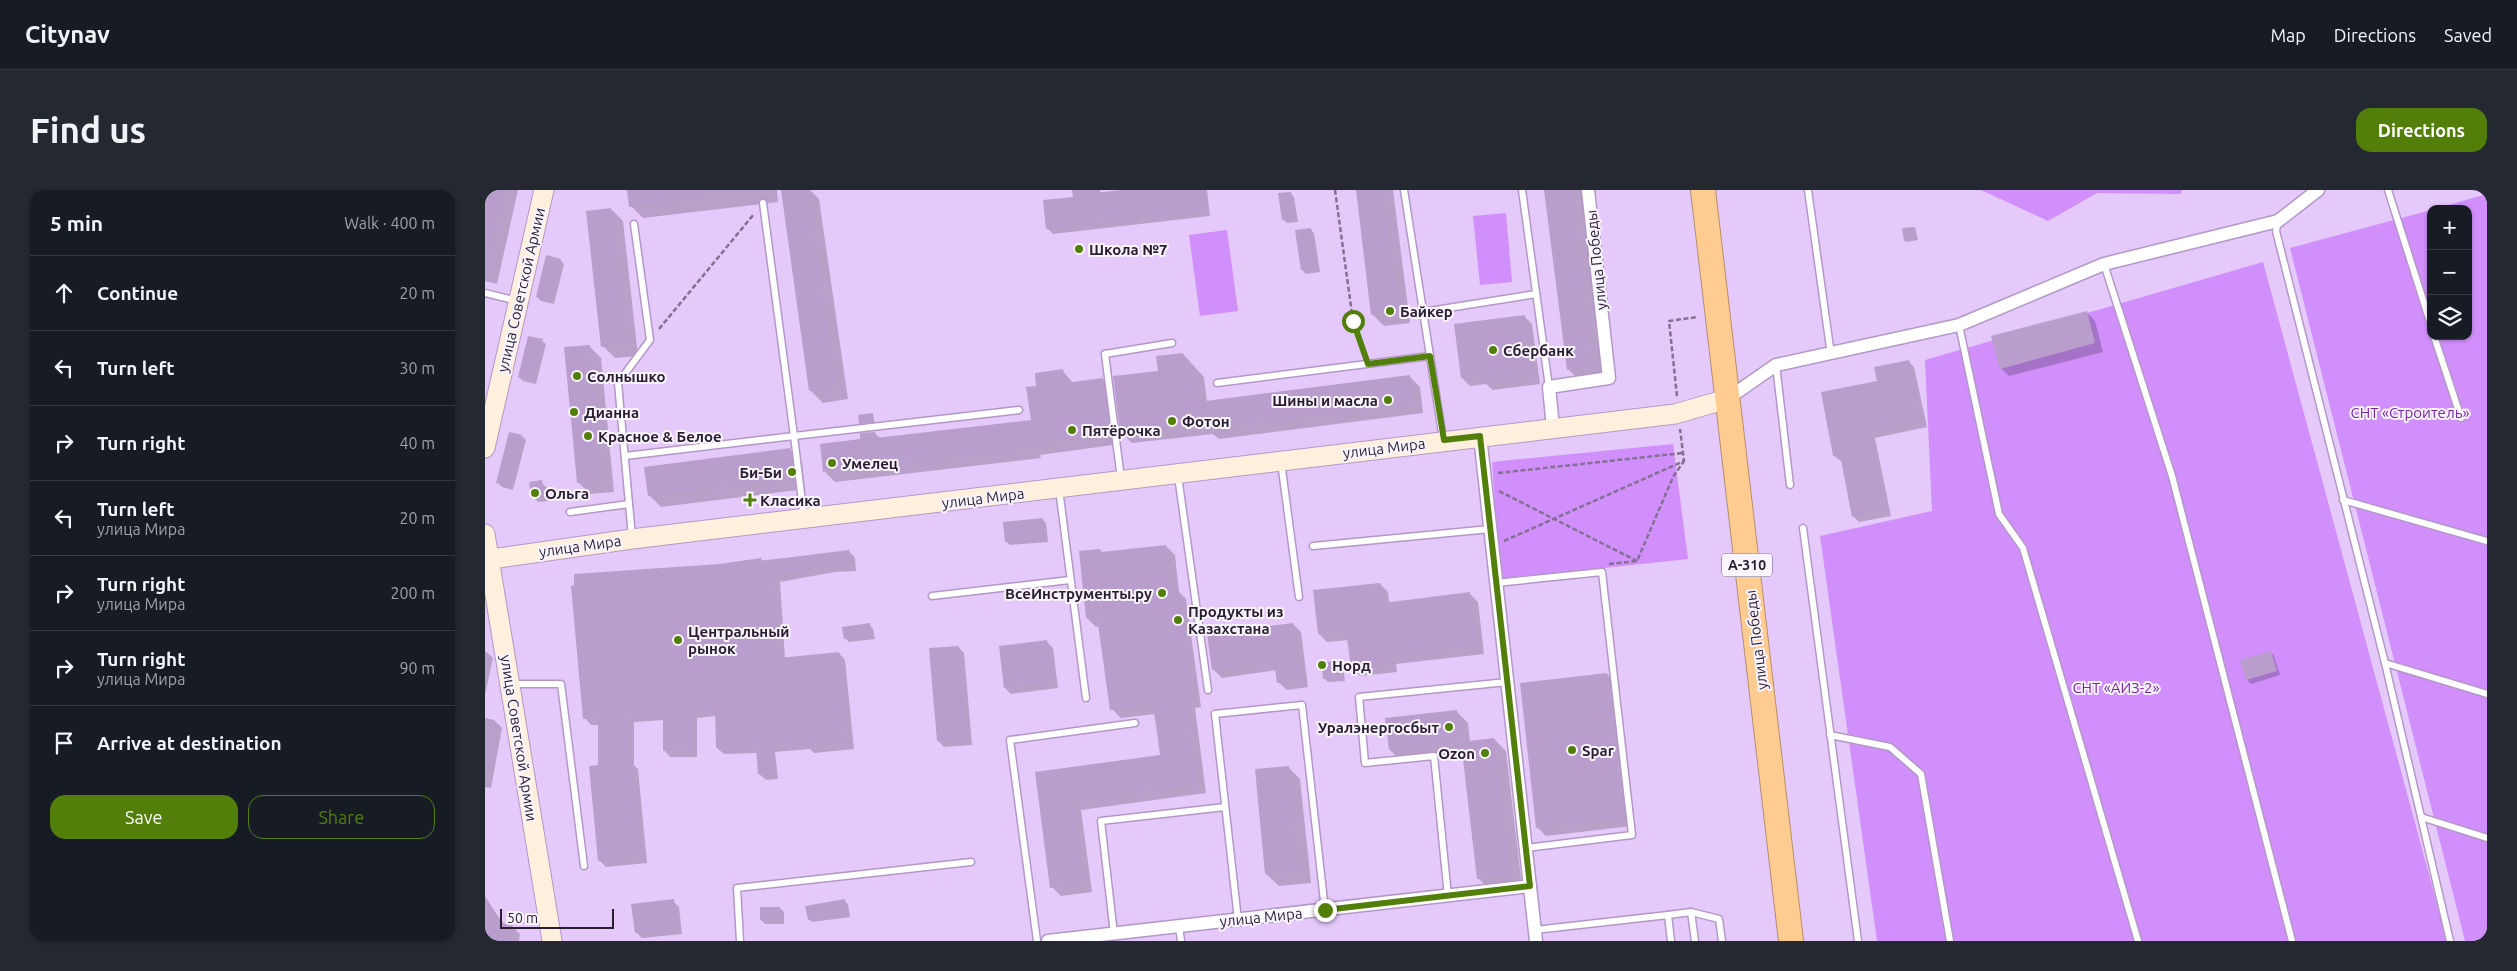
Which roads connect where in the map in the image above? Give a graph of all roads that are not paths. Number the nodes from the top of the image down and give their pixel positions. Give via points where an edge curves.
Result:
1 (544, 190) edge
2 (1404, 190) edge
3 (1521, 190) edge
4 (1588, 190) edge
5 (1703, 190) edge
6 (1809, 190) edge
7 (2318, 190) edge
8 (2388, 190) edge
9 (763, 203) road end
10 (2278, 221) junction
11 (634, 224) dead end
12 (2104, 264) junction
13 (485, 293) edge
14 (1536, 294) junction
15 (519, 301) junction
16 (1423, 312) junction
17 (2427, 312) edge
18 (1959, 325) junction
19 (2436, 340) edge
20 (1172, 343) dead end
21 (1831, 355) junction
22 (1430, 356) junction
23 (1776, 365) junction
24 (1217, 382) dead end
25 (1549, 387) junction
26 (1727, 400) junction
27 (1019, 410) dead end
28 (2461, 418) dead end
29 (1553, 428) junction
30 (794, 436) junction
31 (1480, 436) junction
32 (1444, 440) junction
33 (485, 448) edge
34 (625, 456) junction
35 (1280, 461) junction
36 (1178, 474) junction
37 (1121, 482) junction
38 (1790, 485) dead end
39 (1059, 489) junction
40 (2343, 500) junction
41 (629, 504) junction
42 (570, 512) dead end
43 (804, 519) junction
44 (1803, 528) dead end
45 (1495, 532) junction
46 (485, 534) edge
47 (632, 539) junction
48 (2487, 541) edge
49 (1313, 546) dead end
50 (488, 558) edge
51 (1070, 580) junction
52 (1496, 584) junction
53 (932, 596) dead end
54 (1299, 597) dead end
55 (2385, 663) junction
56 (1507, 682) junction
57 (511, 684) junction
58 (1207, 690) dead end
59 (2487, 694) edge
60 (1085, 698) dead end
61 (1135, 723) dead end
62 (1830, 735) junction
63 (1225, 807) junction
64 (2421, 816) junction
65 (2487, 838) edge
66 (1525, 848) junction
67 (971, 862) dead end
68 (583, 866) dead end
69 (1530, 886) junction
70 (1448, 896) junction
71 (1325, 910) junction
72 (1691, 912) junction
73 (1668, 915) junction
74 (1238, 920) junction
75 (1179, 926) junction
76 (1114, 934) junction
77 (1536, 936) edge
78 (1085, 939) edge
79 (552, 941) edge
80 (739, 941) edge
81 (1037, 941) edge
82 (1048, 941) edge
83 (1181, 941) edge
84 (1671, 941) edge
85 (1695, 941) edge
86 (1722, 941) edge
87 (1791, 941) edge
88 (1858, 941) edge
89 (1950, 941) edge
90 (2138, 941) edge
91 (2292, 941) edge
92 (2450, 941) edge

1 - 15 street, улица Советской Армии
2 - 16 lane
3 - 14 lane
4 - 25 street, улица Победы via 1609,378
5 - 26 highway, улица Победы / А-310
6 - 21 lane
7 - 10 street
8 - 17 lane
9 - 30 lane
10 - 12 street
10 - 40 lane via 2276,231
11 - 34 lane via 650,340 618,383
12 - 18 street
12 - 91 lane via 2172,476
13 - 15 lane
14 - 16 lane
14 - 25 lane
15 - 33 street, улица Советской Армии
16 - 22 lane
18 - 21 street
18 - 90 lane via 1999,514 2023,548
19 - 28 lane
20 - 37 lane via 1105,354
21 - 23 street
22 - 24 lane
22 - 32 lane
23 - 26 street
23 - 38 lane
25 - 29 street
26 - 29 street, улица Мира via 1675,414
26 - 87 highway, улица Победы / А-310
27 - 30 lane
29 - 31 street, улица Мира
30 - 34 lane
30 - 43 lane
31 - 32 street, улица Мира
31 - 45 street
32 - 35 street, улица Мира
34 - 41 lane
35 - 36 street, улица Мира
35 - 54 lane
36 - 37 street, улица Мира
36 - 58 lane
37 - 39 street, улица Мира
39 - 43 street, улица Мира
39 - 51 lane
40 - 48 lane
40 - 55 lane
41 - 42 lane
41 - 47 lane
43 - 47 street, улица Мира
44 - 62 lane
45 - 49 lane
45 - 52 street
46 - 50 street, улица Советской Армии
47 - 50 street, улица Мира
50 - 57 street, улица Советской Армии
51 - 53 lane
51 - 60 lane
52 - 56 street
52 - 66 lane via 1602,572 1632,834
55 - 59 lane
55 - 64 lane
56 - 66 street
56 - 70 lane via 1359,697 1365,763 1434,756
57 - 68 lane via 561,684
57 - 79 street, улица Советской Армии
61 - 81 lane via 1010,740
62 - 88 lane
62 - 89 lane via 1890,747 1921,774
63 - 71 lane via 1215,714 1302,704
63 - 74 lane
63 - 76 lane via 1101,821
64 - 65 lane
64 - 92 lane
66 - 69 street
67 - 80 lane via 737,888
69 - 70 street, улица Мира
69 - 77 street
70 - 71 street, улица Мира
71 - 74 street, улица Мира
72 - 73 lane
72 - 85 lane
72 - 86 lane via 1719,919
73 - 77 lane
73 - 84 lane
74 - 75 street, улица Мира
75 - 76 street, улица Мира
75 - 83 lane
76 - 78 street, улица Мира
78 - 82 street, улица Мира

